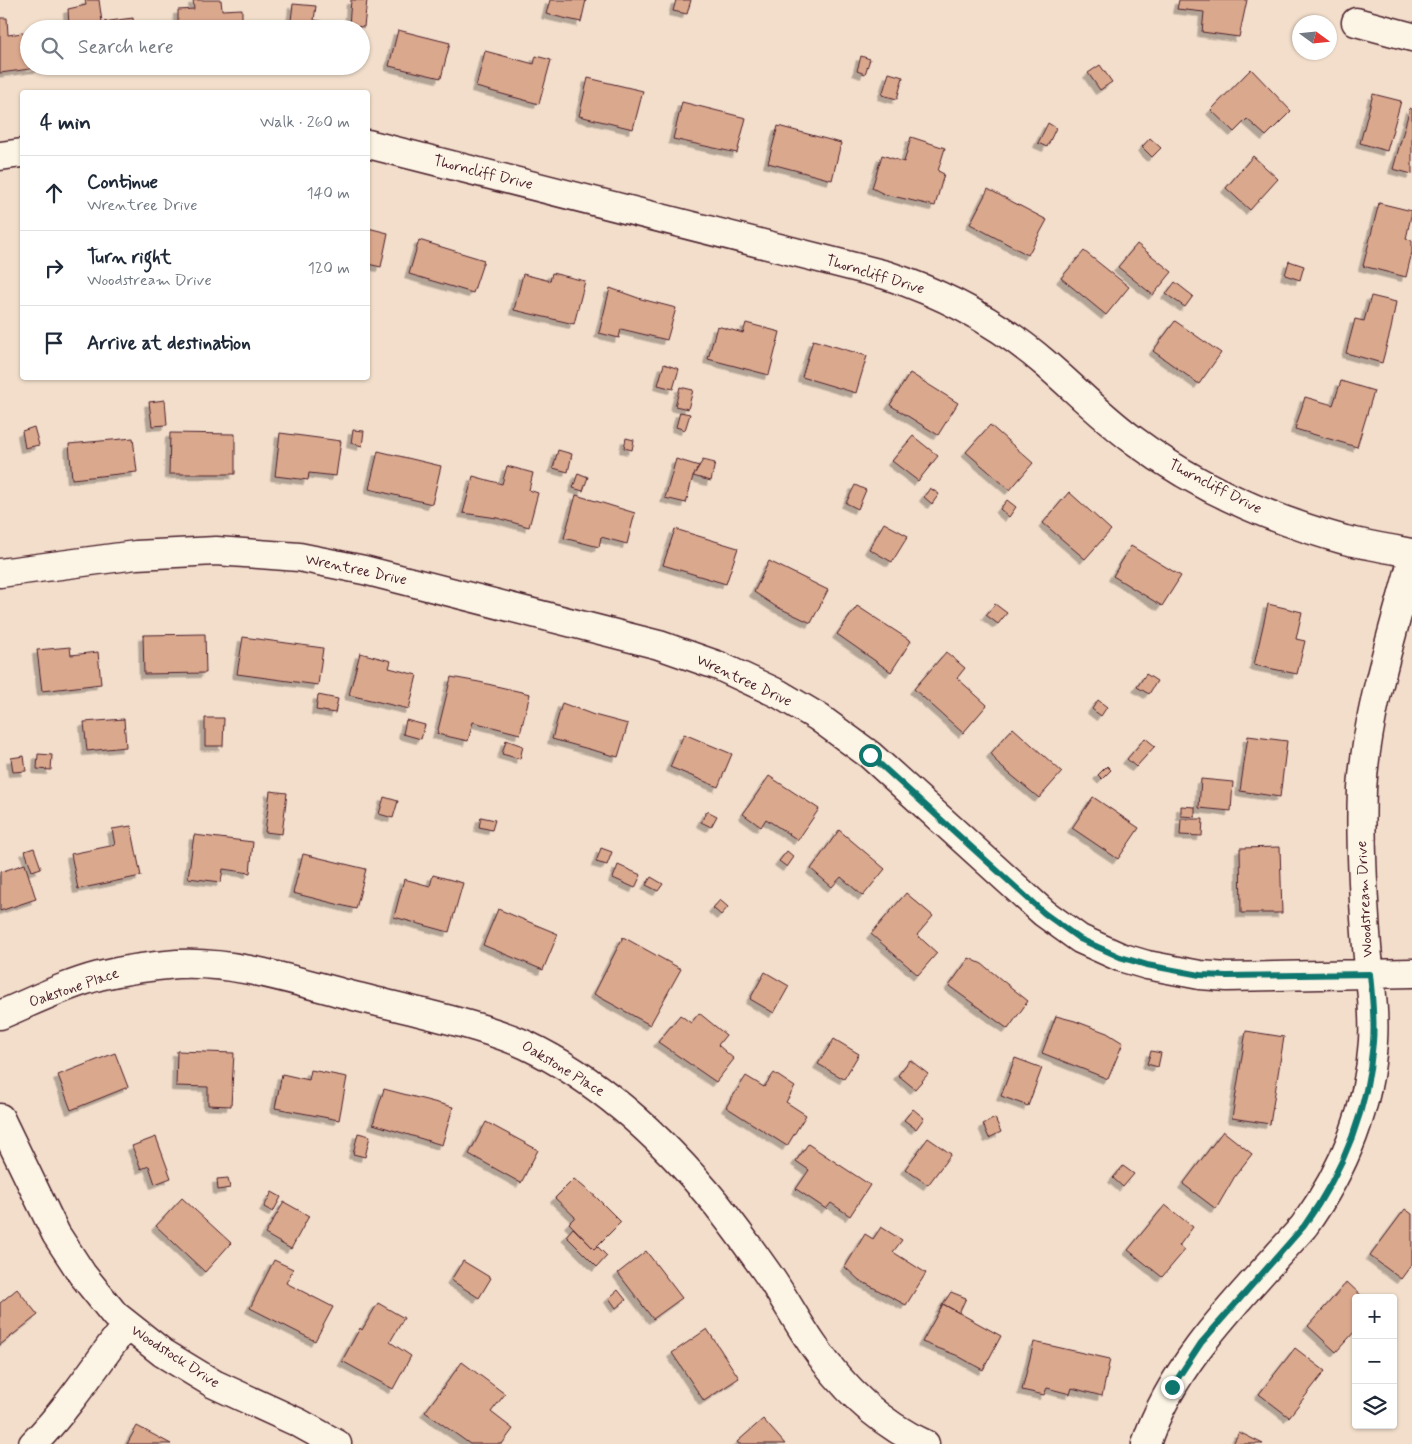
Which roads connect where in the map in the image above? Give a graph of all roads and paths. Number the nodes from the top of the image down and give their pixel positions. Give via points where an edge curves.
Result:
1 (1356, 22) dead end
2 (1412, 37) edge
3 (370, 145) edge
4 (20, 153) edge
5 (0, 156) edge
6 (1412, 553) edge
7 (1412, 561) edge
8 (0, 573) edge
9 (1412, 973) edge
10 (1370, 974) junction
11 (0, 1015) edge
12 (0, 1118) edge
13 (126, 1325) junction
14 (33, 1444) edge
15 (337, 1444) edge
16 (925, 1444) edge
17 (1146, 1444) edge

1 - 2 street
3 - 6 street, Thorncliff Drive via 910,283 999,328 1131,438 1222,494 1283,520 1346,540
4 - 5 street
7 - 10 street, Woodstream Drive via 1379,682 1362,788 1361,860
8 - 10 street, Wrentree Drive via 136,555 216,551 299,558 364,570 659,646 719,666 779,694 818,717 870,755 1044,913 1080,939 1120,957 1200,975
9 - 10 street, Wrentree Drive
10 - 17 street, Woodstream Drive via 1373,1043 1365,1096 1343,1162 1304,1226 1201,1343 1172,1387
11 - 16 street, Oakstone Place via 98,977 178,964 205,965 267,974 478,1027 526,1045 580,1076 615,1102 666,1148 724,1214 768,1274 813,1346 844,1386 882,1420
12 - 13 street, Woodstock Drive via 56,1234 82,1274
13 - 14 street
13 - 15 street, Woodstock Drive via 163,1353 214,1384

